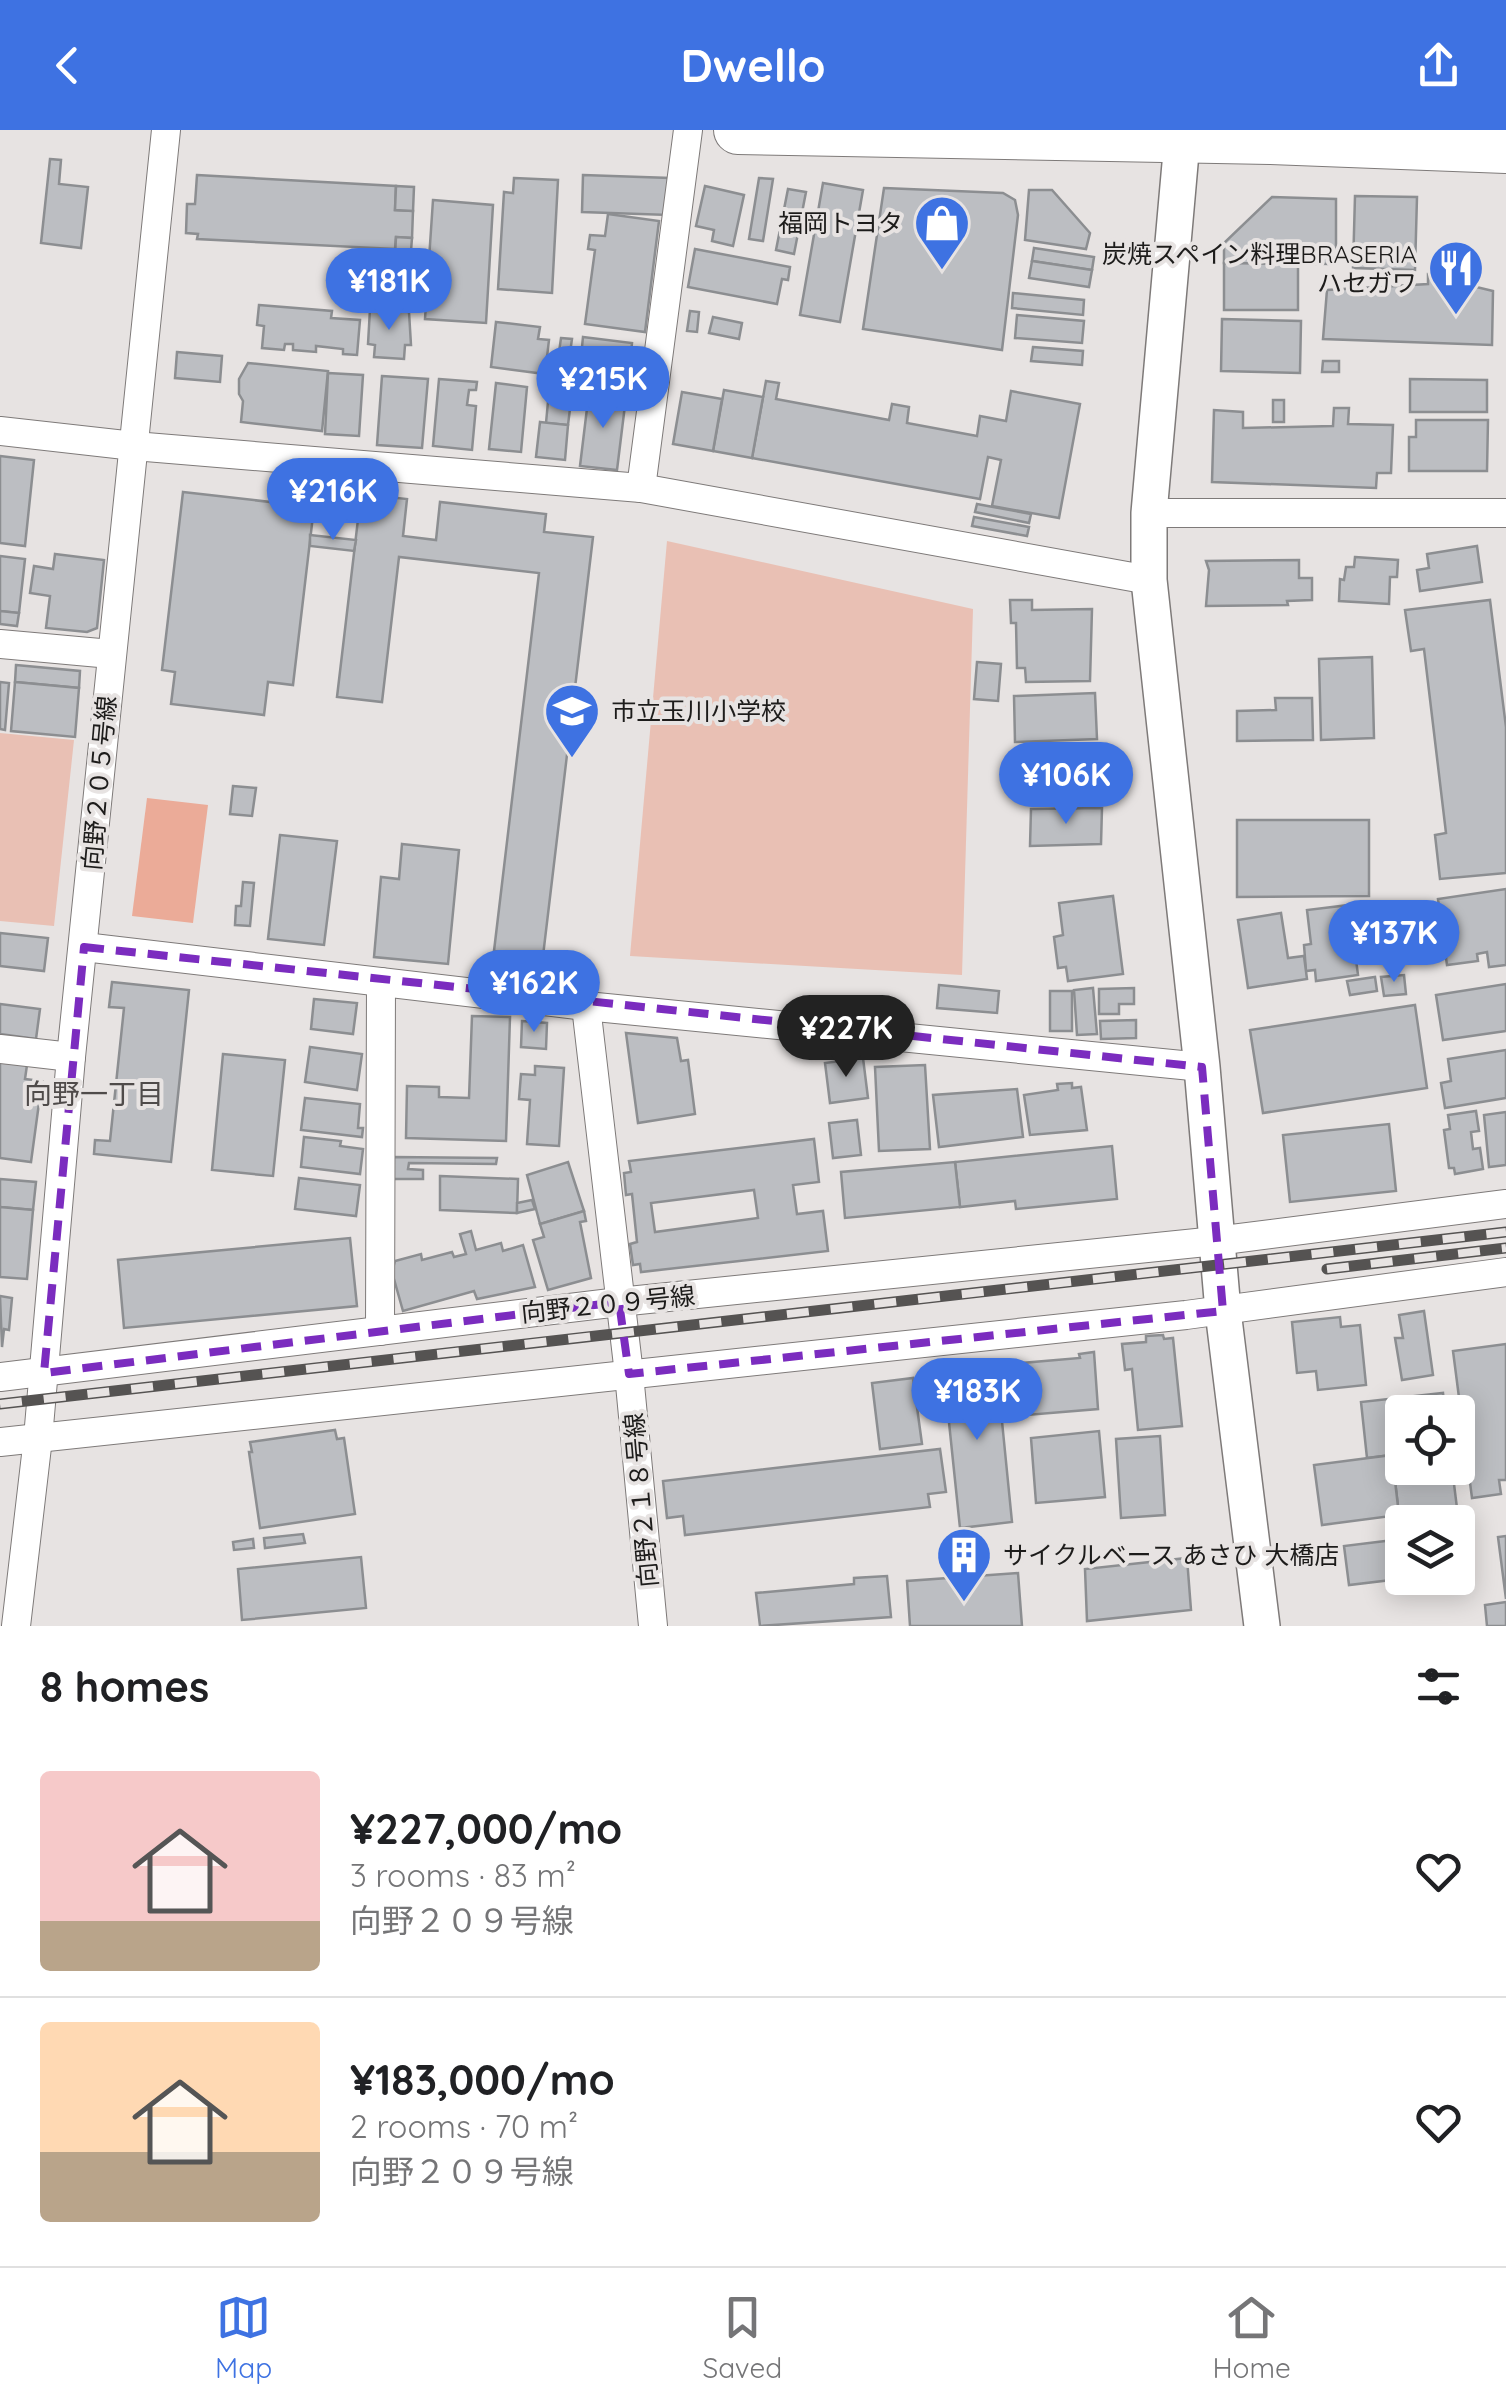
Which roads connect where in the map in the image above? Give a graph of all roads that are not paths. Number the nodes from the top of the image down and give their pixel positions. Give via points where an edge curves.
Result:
1 (166, 130) edge
2 (688, 130) edge
3 (738, 130) edge
4 (1183, 134) edge
5 (1506, 149) edge
6 (0, 431) edge
7 (134, 446) junction
8 (641, 488) junction
9 (1149, 513) junction
10 (1506, 513) edge
11 (1149, 580) junction
12 (0, 644) edge
13 (111, 654) junction
14 (84, 947) junction
15 (381, 982) junction
16 (586, 1006) junction
17 (0, 1048) edge
18 (71, 1057) junction
19 (1202, 1067) junction
20 (1506, 1204) edge
21 (1216, 1242) junction
22 (1506, 1272) edge
23 (619, 1302) junction
24 (1223, 1311) junction
25 (380, 1331) junction
26 (44, 1372) junction
27 (629, 1374) junction
28 (0, 1377) edge
29 (38, 1438) junction
30 (0, 1442) edge
31 (16, 1626) edge
32 (653, 1626) edge
33 (1262, 1626) edge

1 - 7 street, 向野２０５号線
2 - 8 street
3 - 4 highway
4 - 5 highway
4 - 9 street
6 - 7 street
7 - 8 street
7 - 13 street, 向野２０５号線
8 - 11 street
9 - 10 street
9 - 11 street
11 - 19 street
12 - 13 street
13 - 14 street, 向野２０５号線
14 - 15 street
14 - 18 street, 向野２０５号線
15 - 16 street
15 - 25 street
16 - 19 street
16 - 23 street, 向野２１８号線
17 - 18 street
18 - 26 street, 向野２０５号線
19 - 21 street
20 - 21 street, 向野２０９号線
21 - 23 street, 向野２０９号線
21 - 24 street
22 - 24 street
23 - 25 street, 向野２０９号線
23 - 27 street, 向野２１８号線
24 - 27 street
24 - 33 street
25 - 26 street, 向野２０９号線
26 - 28 street, 向野２０９号線
26 - 29 street, 向野２０５号線
27 - 29 street
27 - 32 street, 向野２１８号線
29 - 30 street
29 - 31 street, 向野２０５号線

